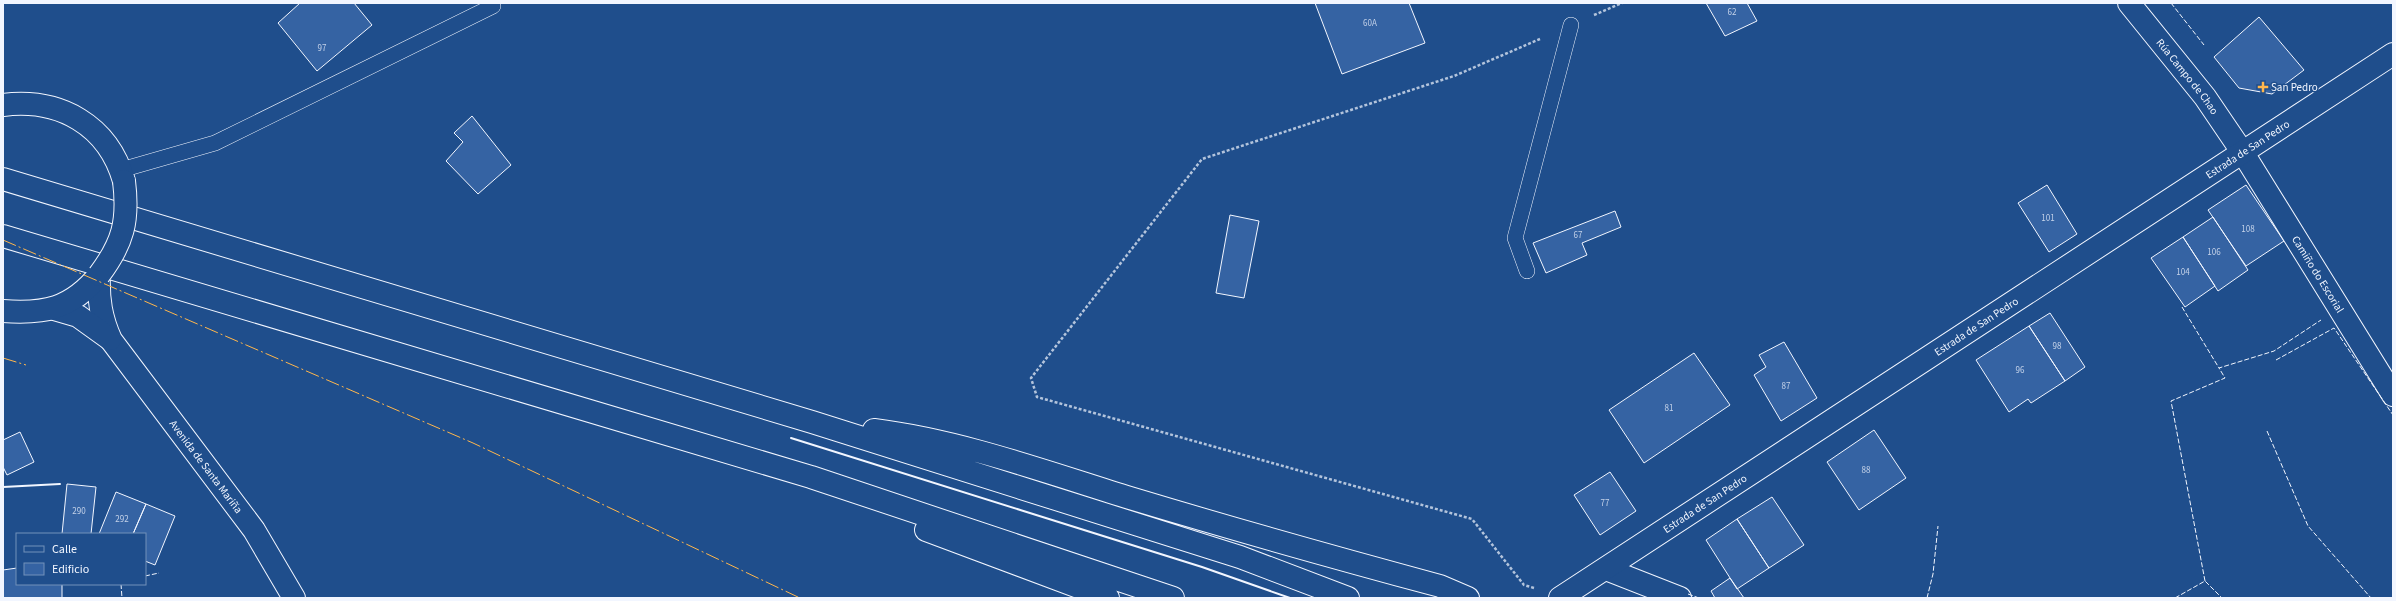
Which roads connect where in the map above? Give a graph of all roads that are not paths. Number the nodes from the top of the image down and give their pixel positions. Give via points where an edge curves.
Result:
1 (2129, 3) edge
2 (493, 6) dead end
3 (1571, 25) road end
4 (2393, 54) edge
5 (3, 105) edge
6 (2243, 153) junction
7 (123, 175) junction
8 (3, 178) edge
9 (3, 236) edge
10 (1527, 271) dead end
11 (99, 275) junction
12 (54, 309) junction
13 (3, 311) edge
14 (111, 340) junction
15 (2393, 395) edge
16 (812, 422) junction
17 (811, 477) junction
18 (1606, 569) junction
19 (1563, 596) edge
20 (294, 598) edge
21 (1108, 598) edge
22 (1173, 598) edge
23 (1348, 598) edge
24 (1468, 598) edge
25 (1680, 598) edge

1 - 6 main road, Rúa Campo de Chao via 2205,97
2 - 7 lane via 215,143
3 - 10 lane via 1515,238
4 - 6 main road, Estrada de San Pedro
5 - 7 main road via 24,102 45,104 69,112 106,142
6 - 15 main road, Camiño do Escorial
6 - 18 main road, Estrada de San Pedro
7 - 11 main road, bridge via 126,213 122,235 117,249
8 - 16 main road
9 - 17 main road
11 - 12 main road via 87,290
11 - 14 main road, Avenida de Santa Mariña via 98,298 102,321
12 - 13 main road via 27,313
12 - 14 main road, Avenida de Santa Mariña via 78,316
14 - 20 main road, Avenida de Santa Mariña via 254,530
16 - 23 main road via 1240,558
16 - 24 main road via 937,441 1219,525 1440,586
17 - 21 main road via 922,529
17 - 22 main road
18 - 19 main road, Estrada de San Pedro
18 - 25 main road

